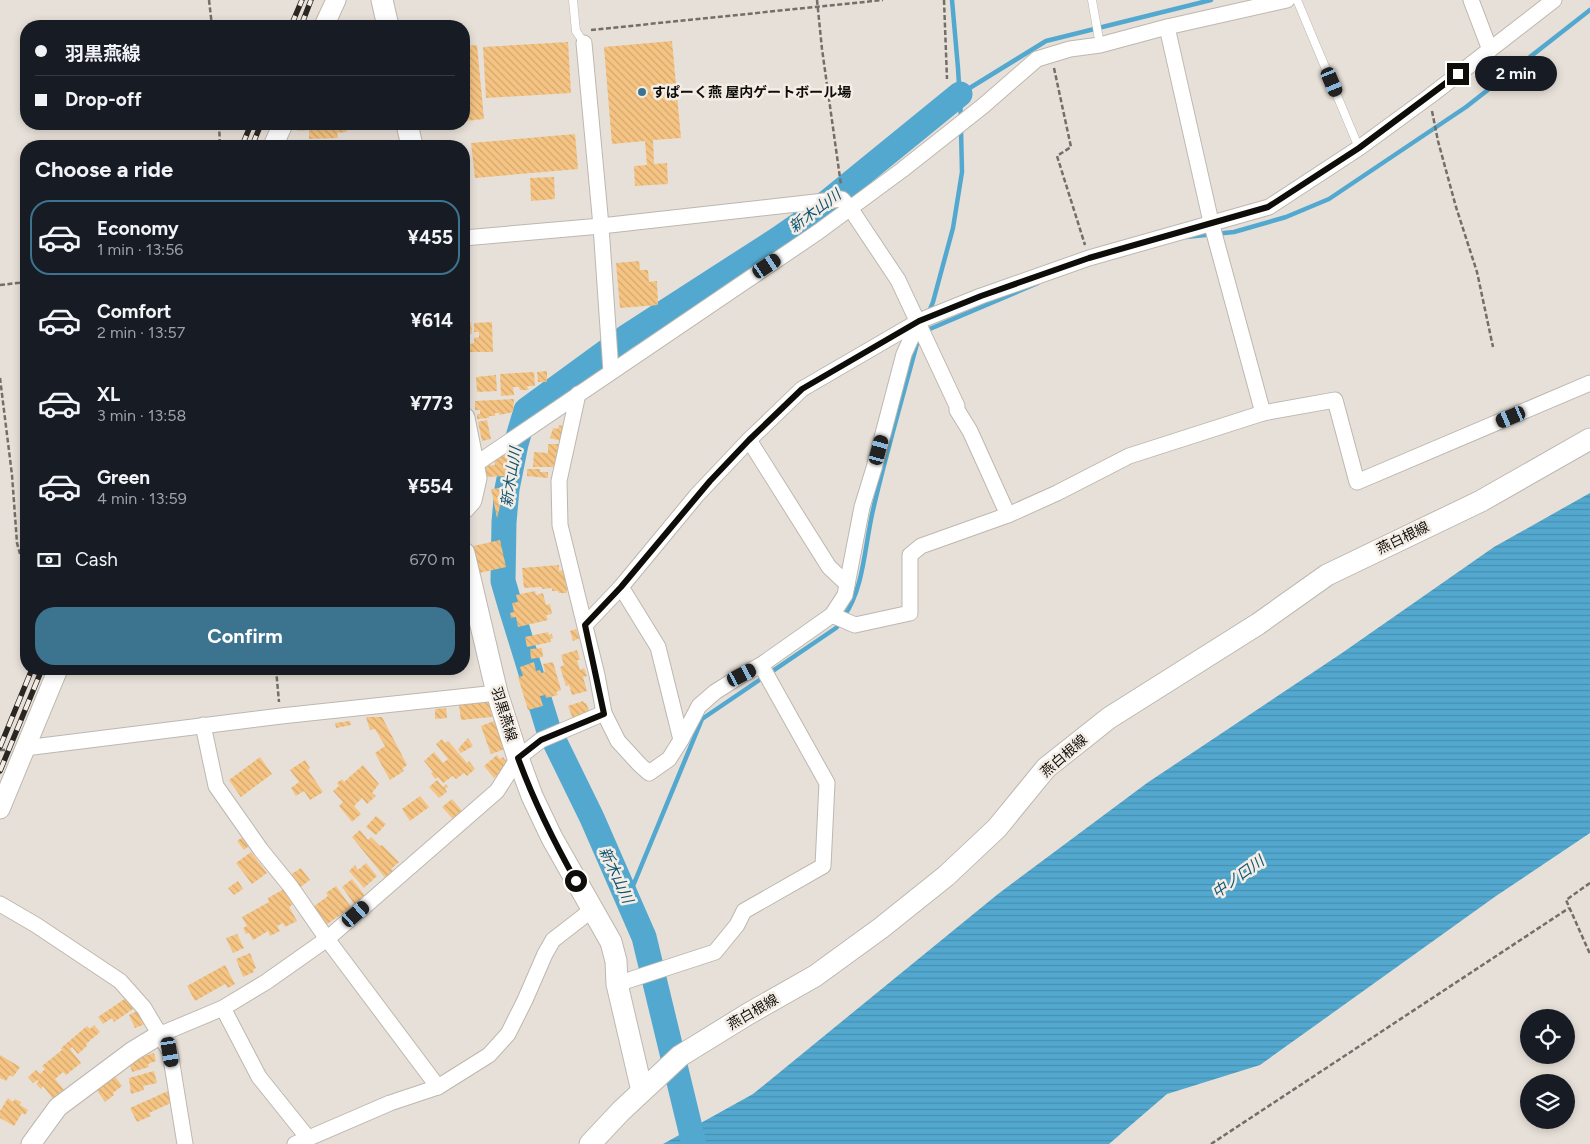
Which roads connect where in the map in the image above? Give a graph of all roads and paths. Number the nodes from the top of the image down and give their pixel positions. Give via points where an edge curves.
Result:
1 (209, 0) edge
2 (336, 0) edge
3 (382, 0) edge
4 (572, 0) edge
5 (817, 0) edge
6 (883, 0) edge
7 (944, 0) edge
8 (1092, 0) edge
9 (1287, 0) edge
10 (1298, 0) edge
11 (1471, 0) edge
12 (1554, 0) edge
13 (818, 6) junction
14 (211, 20) edge
15 (327, 20) edge
16 (387, 20) edge
17 (1167, 27) junction
18 (581, 39) junction
19 (1100, 45) junction
20 (1490, 50) junction
21 (1051, 55) junction
22 (947, 79) dead end
23 (1430, 96) junction
24 (1359, 148) junction
25 (846, 203) junction
26 (1211, 222) junction
27 (601, 226) junction
28 (470, 237) edge
29 (1089, 258) junction
30 (20, 283) edge
31 (0, 285) edge
32 (919, 321) junction
33 (1493, 347) dead end
34 (611, 372) junction
35 (0, 378) edge
36 (1590, 383) edge
37 (578, 394) junction
38 (1263, 412) junction
39 (1590, 439) edge
40 (749, 440) junction
41 (470, 450) edge
42 (473, 466) junction
43 (470, 501) edge
44 (1008, 515) junction
45 (20, 554) dead end
46 (470, 578) edge
47 (847, 584) junction
48 (621, 587) junction
49 (832, 615) junction
50 (585, 625) junction
51 (761, 665) junction
52 (55, 675) edge
53 (277, 675) edge
54 (497, 693) junction
55 (604, 714) junction
56 (281, 716) junction
57 (203, 725) junction
58 (682, 740) junction
59 (25, 748) junction
60 (518, 758) junction
61 (0, 809) edge
62 (1590, 883) edge
63 (0, 904) edge
64 (1569, 908) junction
65 (593, 909) junction
66 (327, 939) junction
67 (1590, 954) edge
68 (617, 984) junction
69 (224, 1008) junction
70 (160, 1034) junction
71 (438, 1087) junction
72 (642, 1091) junction
73 (301, 1141) edge
74 (31, 1144) edge
75 (185, 1144) edge
76 (590, 1144) edge
77 (1211, 1144) edge

1 - 14 path
2 - 15 street
3 - 16 main road
4 - 18 lane via 576,31
5 - 13 path
6 - 13 path
7 - 22 path
8 - 19 lane
9 - 17 street
10 - 24 lane
11 - 20 street
12 - 20 street
13 - 18 path via 589,30
13 - 25 path
17 - 19 street
17 - 26 street
18 - 27 street
19 - 21 street
20 - 23 street
21 - 25 street via 1037,59 939,141
21 - 29 path via 1071,147 1057,156
23 - 24 street
23 - 33 path via 1438,141 1477,272
24 - 26 street via 1268,207
25 - 27 street
25 - 32 street via 898,280
25 - 34 street via 818,232
26 - 29 street
26 - 38 street
27 - 28 street
27 - 34 street
29 - 32 street
30 - 31 path
32 - 40 street via 802,389
32 - 44 street via 957,410 970,431
32 - 47 street via 904,354 862,507
34 - 37 street
35 - 45 path
36 - 38 street via 1357,482 1335,400
37 - 42 street
37 - 50 street via 559,481 558,508
38 - 44 street via 1129,456
39 - 72 main road, 燕白根線 via 1481,501 1326,575 1258,624 1109,718 1046,768 997,828 946,876 815,976 680,1056
40 - 47 street via 829,568
40 - 48 street
41 - 42 main road
42 - 43 main road via 476,478
44 - 49 street via 921,546 910,554 910,613 855,625
46 - 54 main road, 羽黒燕線
47 - 49 street via 845,595
48 - 50 street
48 - 58 street via 658,647
49 - 51 street
50 - 55 street
51 - 58 street via 698,706
51 - 68 street via 827,783 823,866 744,911 715,952
52 - 59 street
53 - 56 path
54 - 56 street
54 - 60 main road, 羽黒燕線
55 - 58 street via 618,741 649,773 669,759
55 - 60 street via 541,740
56 - 57 street
57 - 59 street
57 - 66 street via 216,786
59 - 61 street
60 - 65 main road, 羽黒燕線 via 552,838
60 - 66 street via 497,791
62 - 64 path via 1566,900
63 - 70 street via 120,981 144,1008
64 - 67 path
64 - 77 path
65 - 68 main road, 羽黒燕線 via 611,942
65 - 71 street via 553,940 508,1034 489,1055
66 - 69 street
66 - 71 street
68 - 72 main road, 羽黒燕線
69 - 70 street
69 - 73 street via 258,1077
70 - 74 street via 58,1106
70 - 75 street via 170,1052
71 - 73 street via 390,1103
72 - 76 main road, 燕白根線

